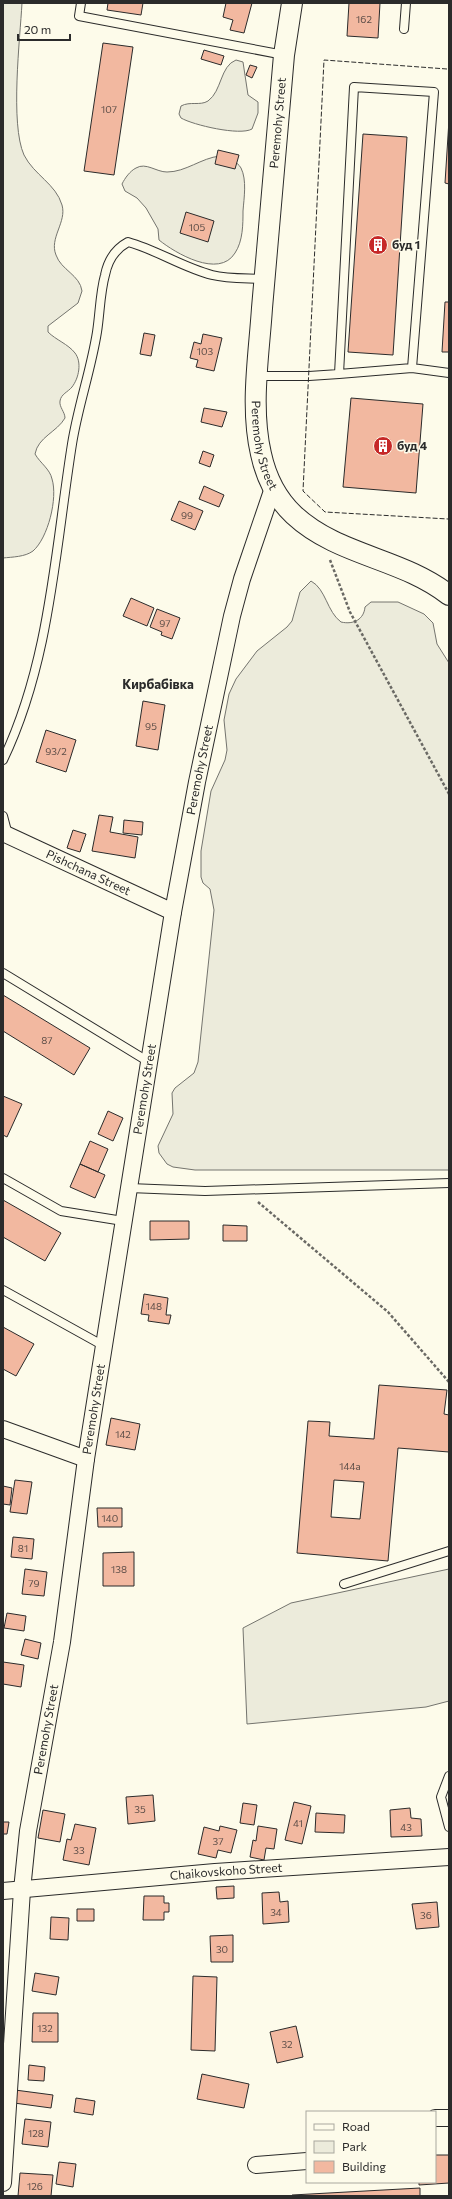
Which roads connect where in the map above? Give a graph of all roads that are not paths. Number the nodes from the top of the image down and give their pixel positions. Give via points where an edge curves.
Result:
1 (81, 3) edge
2 (292, 3) edge
3 (406, 3) edge
4 (404, 29) dead end
5 (284, 55) junction
6 (265, 279) junction
7 (412, 368) junction
8 (449, 373) edge
9 (339, 374) junction
10 (257, 376) junction
11 (273, 488) junction
12 (449, 595) edge
13 (3, 760) edge
14 (3, 816) edge
15 (5, 834) edge
16 (173, 912) junction
17 (3, 973) edge
18 (149, 1062) junction
19 (3, 1178) edge
20 (449, 1183) edge
21 (129, 1188) junction
22 (123, 1221) junction
23 (3, 1290) edge
24 (104, 1346) junction
25 (3, 1429) edge
26 (86, 1459) junction
27 (449, 1551) edge
28 (344, 1584) dead end
29 (449, 1776) edge
30 (449, 1827) edge
31 (449, 1857) edge
32 (22, 1890) junction
33 (3, 1891) edge
34 (436, 2118) edge
35 (449, 2118) edge
36 (306, 2161) edge
37 (256, 2165) dead end
38 (3, 2184) edge

1 - 5 lane via 79,16
2 - 5 street, Peremohy Street
3 - 4 lane
5 - 6 street, Peremohy Street
6 - 10 street, Peremohy Street
6 - 13 lane via 213,275 128,242 118,247 113,255 104,276 97,332 75,428 54,576 34,672 18,728
7 - 8 lane
7 - 9 lane
7 - 9 lane via 434,92 354,87
9 - 10 lane
10 - 11 street, Peremohy Street via 260,452
11 - 12 street via 287,508 322,537 407,569
11 - 16 street, Peremohy Street via 232,616
14 - 15 lane
15 - 16 street, Pishchana Street
16 - 18 street, Peremohy Street
17 - 18 lane
18 - 21 street, Peremohy Street
19 - 22 lane via 61,1211
20 - 21 lane via 179,1191
21 - 22 street, Peremohy Street
22 - 24 street, Peremohy Street
23 - 24 lane
24 - 26 street, Peremohy Street
25 - 26 street
26 - 32 street, Peremohy Street via 62,1642 32,1810
27 - 28 lane
29 - 30 lane via 441,1797
31 - 32 street, Chaikovskoho Street via 215,1872
32 - 33 street, Chaikovskoho Street
32 - 38 street, Peremohy Street
34 - 35 street
36 - 37 street

